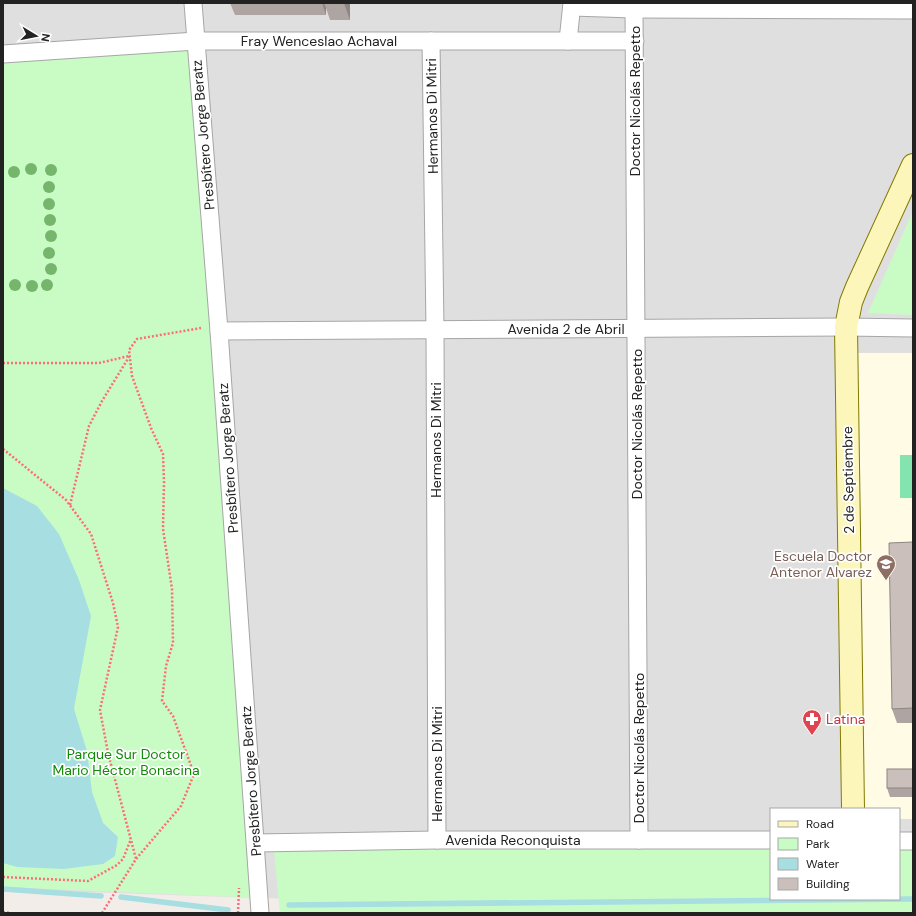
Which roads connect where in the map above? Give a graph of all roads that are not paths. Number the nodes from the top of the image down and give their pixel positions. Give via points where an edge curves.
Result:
1 (193, 3) edge
2 (572, 5) edge
3 (634, 9) junction
4 (913, 10) edge
5 (196, 41) junction
6 (431, 41) junction
7 (568, 41) junction
8 (635, 41) junction
9 (3, 54) edge
10 (913, 166) edge
11 (846, 327) junction
12 (913, 328) edge
13 (435, 329) junction
14 (636, 329) junction
15 (219, 331) junction
16 (853, 808) edge
17 (437, 840) junction
18 (639, 840) junction
19 (770, 840) edge
20 (900, 840) edge
21 (913, 840) edge
22 (256, 843) junction
23 (260, 913) edge

1 - 5 street, Presbítero Jorge Beratz
2 - 3 street
2 - 7 street
3 - 4 street
3 - 8 street, Doctor Nicolás Repetto
5 - 6 street, Fray Wenceslao Achaval
5 - 9 street, Fray Wenceslao Achaval
5 - 15 street, Presbítero Jorge Beratz
6 - 7 street, Fray Wenceslao Achaval
6 - 13 street, Hermanos Di Mitri
7 - 8 street, Fray Wenceslao Achaval
8 - 14 street, Doctor Nicolás Repetto
10 - 11 main road, 2 de Septiembre via 857,287
11 - 12 street, Avenida 2 de Abril
11 - 14 street, Avenida 2 de Abril
11 - 16 main road, 2 de Septiembre
13 - 14 street, Avenida 2 de Abril
13 - 15 street, Avenida 2 de Abril
13 - 17 street, Hermanos Di Mitri
14 - 18 street, Doctor Nicolás Repetto
15 - 22 street, Presbítero Jorge Beratz
17 - 18 street, Avenida Reconquista
17 - 22 street, Avenida Reconquista
18 - 19 street, Avenida Reconquista
20 - 21 street
22 - 23 street, Presbítero Jorge Beratz

